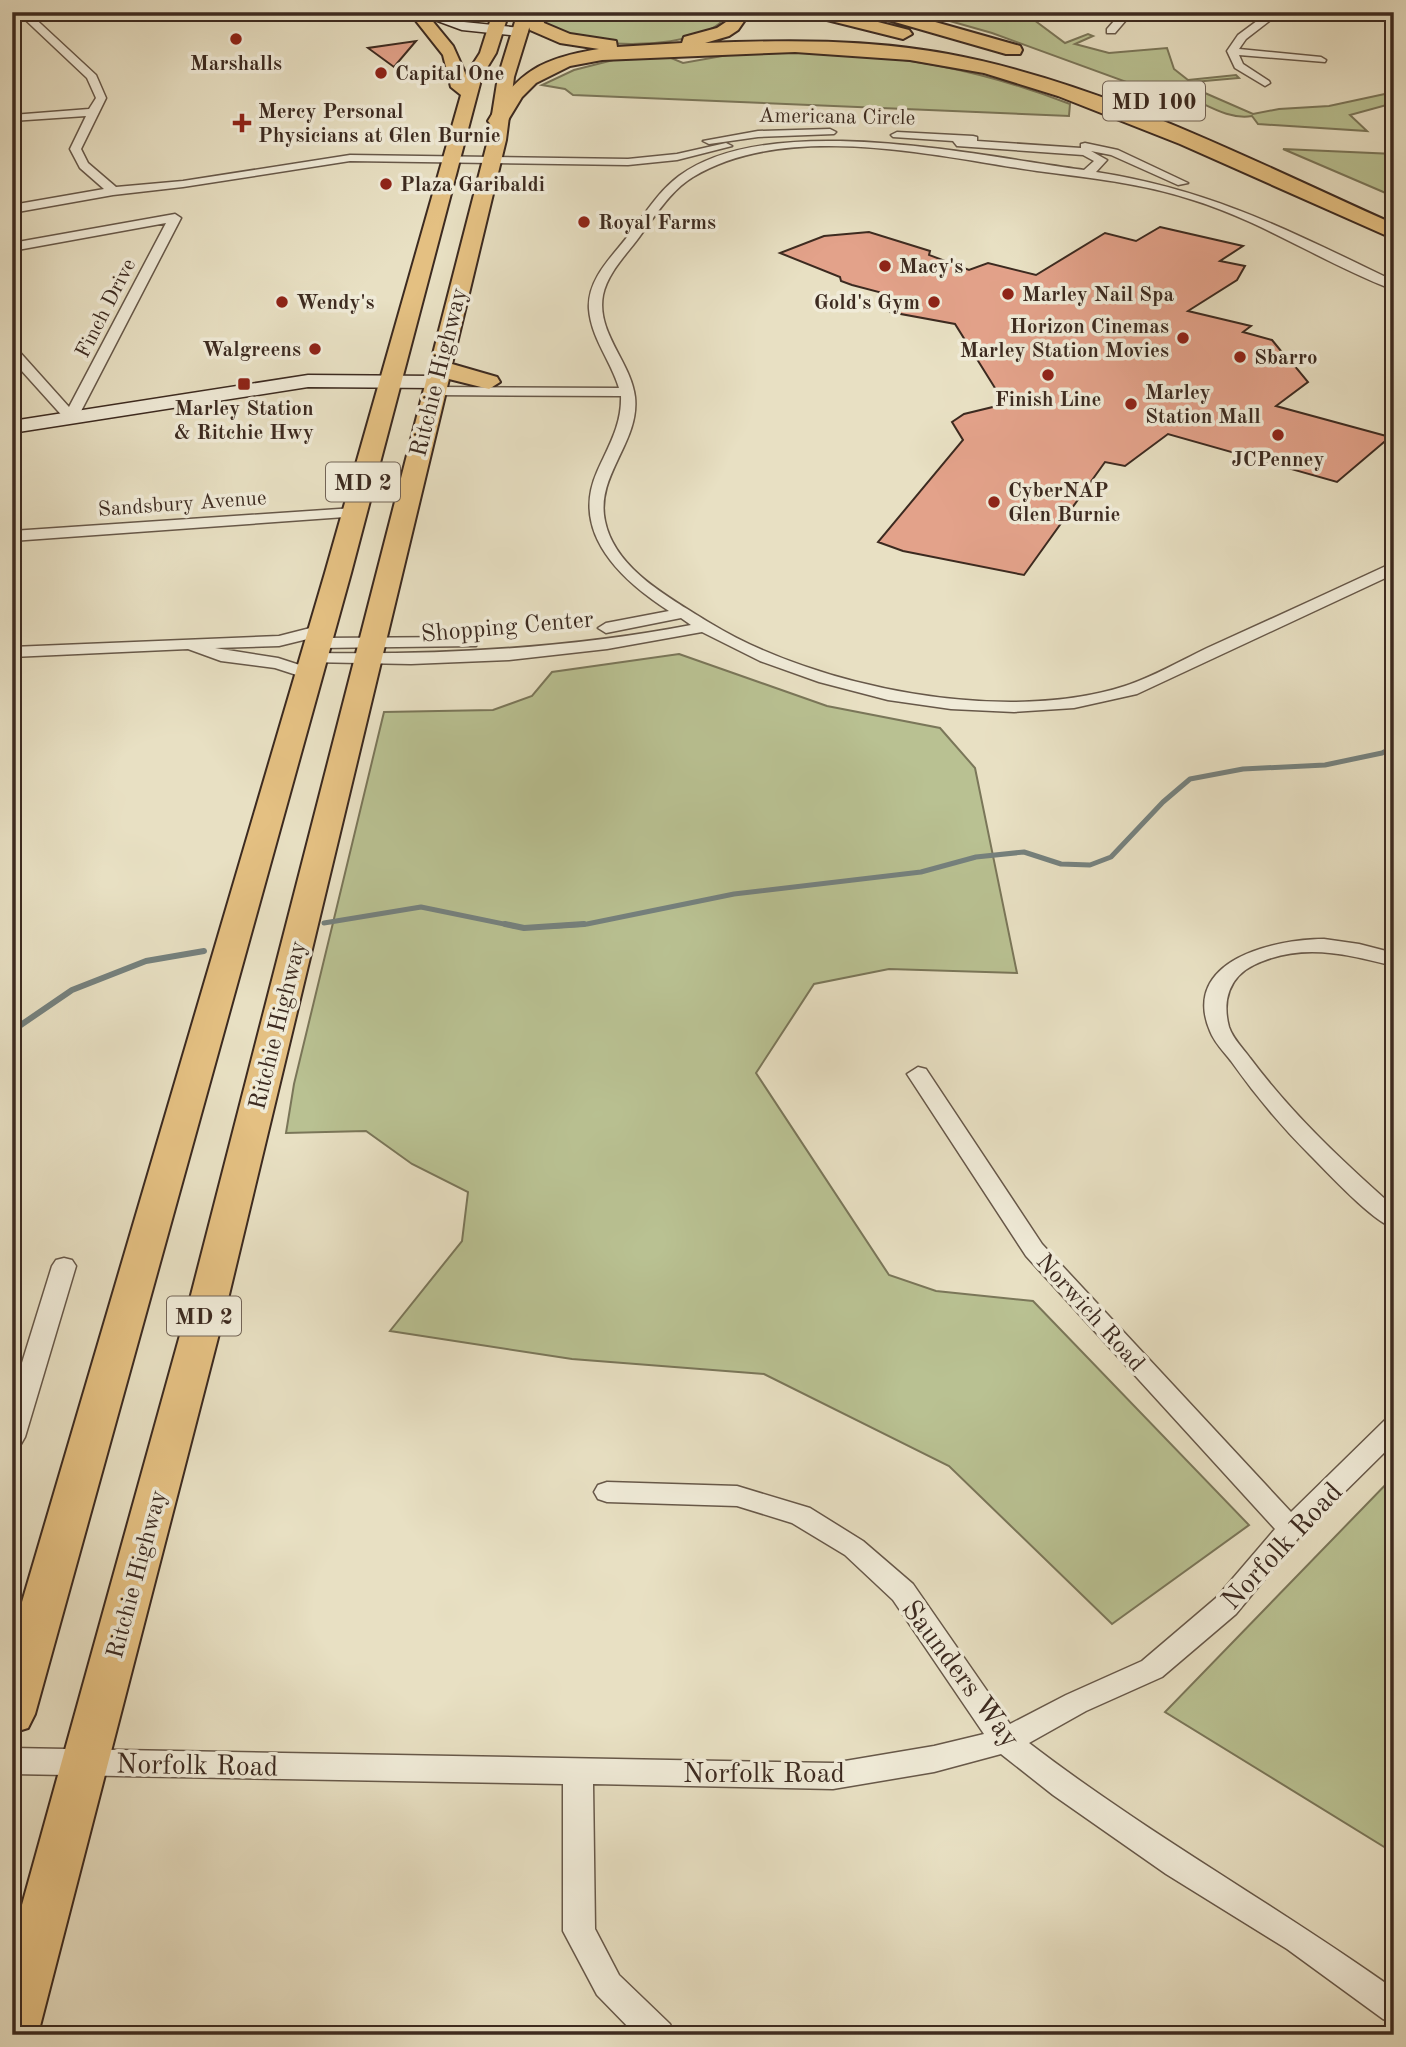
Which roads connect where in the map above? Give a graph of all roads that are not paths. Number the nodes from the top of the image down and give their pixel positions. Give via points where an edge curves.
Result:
1 (22, 12) edge
2 (419, 12) edge
3 (447, 12) edge
4 (737, 12) edge
5 (817, 12) edge
6 (880, 12) edge
7 (1127, 12) edge
8 (1276, 12) edge
9 (1327, 12) edge
10 (896, 16) edge
11 (1392, 16) edge
12 (526, 20) edge
13 (498, 23) edge
14 (1111, 31) dead end
15 (1232, 51) junction
16 (488, 53) junction
17 (1032, 56) dead end
18 (1321, 60) dead end
19 (1265, 83) dead end
20 (470, 93) junction
21 (94, 112) junction
22 (12, 118) edge
23 (498, 121) junction
24 (1192, 141) junction
25 (1079, 145) junction
26 (492, 160) junction
27 (452, 161) junction
28 (1086, 175) junction
29 (1103, 177) junction
30 (113, 191) junction
31 (1217, 204) junction
32 (12, 209) edge
33 (1394, 232) edge
34 (12, 247) edge
35 (1394, 286) edge
36 (12, 352) edge
37 (437, 380) junction
38 (489, 382) joint
39 (389, 386) junction
40 (626, 386) junction
41 (71, 417) junction
42 (12, 427) edge
43 (354, 513) junction
44 (12, 536) edge
45 (1394, 568) edge
46 (681, 613) junction
47 (703, 627) junction
48 (193, 646) junction
49 (316, 651) junction
50 (12, 652) edge
51 (369, 652) junction
52 (1394, 960) edge
53 (918, 1074) dead end
54 (1394, 1220) edge
55 (64, 1266) dead end
56 (1394, 1427) edge
57 (12, 1437) edge
58 (607, 1492) dead end
59 (1291, 1529) junction
60 (12, 1714) edge
61 (1006, 1741) junction
62 (12, 1761) edge
63 (86, 1762) junction
64 (578, 1771) junction
65 (1394, 2008) edge
66 (12, 2034) edge
67 (659, 2035) edge

1 - 21 street via 96,82 101,98
2 - 13 main road via 449,23
2 - 20 main road via 451,54 459,87
3 - 13 main road
4 - 12 highway via 732,26 710,36 639,46 584,43 555,36
5 - 24 highway, MD 100 via 1027,73
6 - 10 highway
7 - 14 street
8 - 15 street via 1242,37
9 - 11 street
10 - 17 highway
12 - 13 main road
12 - 23 main road, Ritchie Highway / MD 2 via 509,66
13 - 16 main road, Ritchie Highway / MD 2
15 - 18 street
15 - 19 street via 1239,65
16 - 20 main road, Ritchie Highway / MD 2
16 - 26 main road via 490,69 470,150
20 - 27 main road, Ritchie Highway / MD 2
21 - 22 street
21 - 30 street via 74,153
23 - 24 highway via 528,79 583,59 641,51 819,46 896,51 990,68
23 - 26 main road, Ritchie Highway / MD 2
24 - 33 highway, MD 100
25 - 26 street, Americana Circle via 809,131 736,136 634,156 509,156
25 - 29 street, Americana Circle via 1116,159
25 - 31 street via 1125,157
26 - 27 street, Americana Circle
26 - 28 street, Americana Circle via 628,162 757,141 834,137 1074,150 1100,158
26 - 37 main road, Ritchie Highway / MD 2
27 - 30 street, Americana Circle via 432,165 317,163
27 - 39 main road, Ritchie Highway / MD 2
28 - 29 street
28 - 40 street via 921,151 823,145 757,151 701,168 681,179 661,201 602,280 597,294 600,331
29 - 31 street via 1165,188
30 - 32 street, Americana Circle
31 - 35 street
34 - 41 street, Finch Drive via 175,218
36 - 41 street
37 - 38 main road via 458,375
37 - 39 main road
37 - 40 street
37 - 51 main road, Ritchie Highway / MD 2
38 - 40 street
39 - 41 main road via 240,391
39 - 43 main road, Ritchie Highway / MD 2
40 - 46 street via 625,429 598,481 596,517 614,557
41 - 42 main road
43 - 44 street, Sandsbury Avenue
43 - 49 main road, Ritchie Highway / MD 2
45 - 47 street via 1131,690 1057,706 955,705 867,689 786,666
46 - 47 street
46 - 51 street, Shopping Center via 627,626
47 - 51 street, Shopping Center via 486,655
48 - 49 street via 211,641 279,641
48 - 49 street via 214,655 270,661
48 - 50 street
49 - 51 street, Shopping Center
49 - 60 main road, Ritchie Highway / MD 2
51 - 63 main road, Ritchie Highway / MD 2 via 209,1299
52 - 54 street via 1344,945 1304,944 1264,952 1237,963 1219,982 1217,1005 1219,1030 1258,1086 1319,1152
53 - 59 street, Norwich Road via 1034,1250
55 - 57 street
56 - 59 street, Norfolk Road
58 - 61 street, Saunders Way via 737,1496 801,1515 844,1542 903,1592
59 - 61 street, Norfolk Road via 1226,1606 1153,1669
61 - 64 street, Norfolk Road via 833,1776
61 - 65 street, Saunders Way via 1063,1786 1298,1939
62 - 63 street, Norfolk Road
63 - 64 street, Norfolk Road
63 - 66 main road, Ritchie Highway / MD 2
64 - 67 street via 579,1931 608,1985

